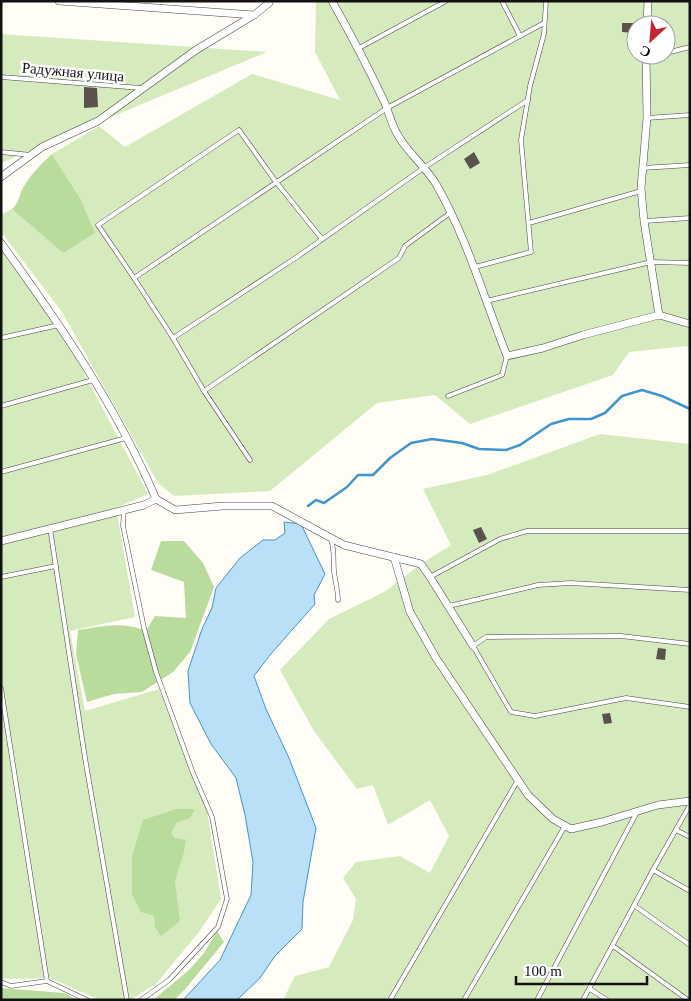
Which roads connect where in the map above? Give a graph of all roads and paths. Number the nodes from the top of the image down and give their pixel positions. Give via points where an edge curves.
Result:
1 (59, 1) edge
2 (270, 1) edge
3 (332, 1) edge
4 (446, 1) edge
5 (502, 1) edge
6 (546, 1) edge
7 (648, 1) edge
8 (254, 15) junction
9 (647, 15) edge
10 (544, 23) junction
11 (520, 36) junction
12 (690, 47) edge
13 (359, 48) junction
14 (676, 50) edge
15 (646, 65) edge
16 (1, 77) edge
17 (144, 88) junction
18 (528, 100) junction
19 (387, 108) junction
20 (690, 115) edge
21 (647, 118) junction
22 (1, 152) edge
23 (32, 154) junction
24 (690, 165) edge
25 (425, 167) junction
26 (643, 168) junction
27 (1, 177) edge
28 (276, 182) junction
29 (641, 192) junction
30 (450, 213) junction
31 (690, 218) edge
32 (644, 222) junction
33 (529, 223) junction
34 (322, 239) junction
35 (3, 248) edge
36 (652, 262) junction
37 (690, 263) edge
38 (475, 267) junction
39 (134, 278) junction
40 (486, 301) junction
41 (659, 315) junction
42 (690, 324) edge
43 (58, 325) junction
44 (1, 338) edge
45 (173, 338) junction
46 (507, 356) junction
47 (93, 380) junction
48 (204, 391) junction
49 (448, 396) dead end
50 (1, 406) edge
51 (126, 438) junction
52 (250, 460) dead end
53 (1, 472) edge
54 (156, 499) junction
55 (124, 510) junction
56 (50, 528) junction
57 (690, 531) edge
58 (331, 537) junction
59 (1, 541) edge
60 (394, 557) junction
61 (56, 566) junction
62 (1, 577) edge
63 (430, 577) junction
64 (690, 590) edge
65 (338, 600) dead end
66 (449, 606) junction
67 (690, 644) edge
68 (473, 646) junction
69 (1, 688) edge
70 (690, 707) edge
71 (518, 780) junction
72 (690, 801) edge
73 (690, 804) edge
74 (637, 812) junction
75 (565, 826) junction
76 (676, 830) junction
77 (690, 837) edge
78 (652, 870) junction
79 (690, 891) edge
80 (635, 906) junction
81 (690, 945) edge
82 (613, 946) junction
83 (47, 981) junction
84 (1, 982) edge
85 (590, 988) junction
86 (87, 1000) edge
87 (128, 1000) edge
88 (141, 1000) edge
89 (390, 1000) edge
90 (464, 1000) edge
91 (537, 1000) edge
92 (583, 1000) edge
93 (607, 1000) edge
94 (688, 1000) edge

1 - 8 street
2 - 8 street
3 - 13 street
4 - 13 lane
5 - 11 lane
6 - 10 lane
7 - 9 street
8 - 17 street via 196,50
10 - 11 lane
10 - 18 lane
11 - 19 lane
12 - 14 lane
13 - 19 street
15 - 21 street
16 - 17 lane, Радужная улица
17 - 23 street via 98,121
18 - 25 lane
18 - 33 lane via 521,140
19 - 25 street via 399,138
19 - 28 lane
20 - 21 lane
21 - 26 street
22 - 23 lane
23 - 27 street
24 - 26 lane
25 - 30 street
25 - 34 lane
26 - 29 street
28 - 34 lane
28 - 39 lane
28 - 39 lane via 239,130 98,225
29 - 32 street
29 - 33 lane
30 - 38 street
30 - 48 lane via 405,246 399,258
31 - 32 lane
32 - 36 street
33 - 38 lane via 531,252
34 - 45 lane
35 - 43 street
36 - 37 lane
36 - 40 lane
36 - 41 street
38 - 40 street
39 - 45 lane
40 - 46 street
41 - 42 street
41 - 46 street
43 - 44 lane
43 - 47 street
45 - 48 lane
46 - 49 lane via 502,375
47 - 50 lane
47 - 51 street
48 - 52 lane
51 - 53 lane
51 - 54 street
54 - 55 street
54 - 58 street via 175,510 272,506
55 - 56 street
55 - 88 lane via 123,526 144,628 166,703 212,817 227,899 218,927 169,980
56 - 59 street
56 - 61 lane
57 - 63 lane via 528,531 500,539
58 - 60 street via 344,545
58 - 65 lane
60 - 63 street via 421,564
60 - 71 street via 410,612 436,658
61 - 62 lane
61 - 87 lane via 85,758
63 - 66 street
64 - 66 lane via 571,583 538,585
66 - 68 street
67 - 68 lane via 621,636 486,637
68 - 70 lane via 511,712 535,716 626,698
69 - 83 lane
71 - 75 street via 528,795
71 - 89 lane
72 - 74 street via 658,805
73 - 76 lane
74 - 75 street via 582,827 571,829
74 - 91 lane
75 - 90 lane
76 - 77 lane
76 - 78 lane
78 - 79 lane
78 - 80 lane
80 - 81 lane
80 - 82 lane
82 - 85 lane
82 - 94 lane
83 - 84 lane via 11,986
83 - 86 lane
85 - 92 lane
85 - 93 lane

